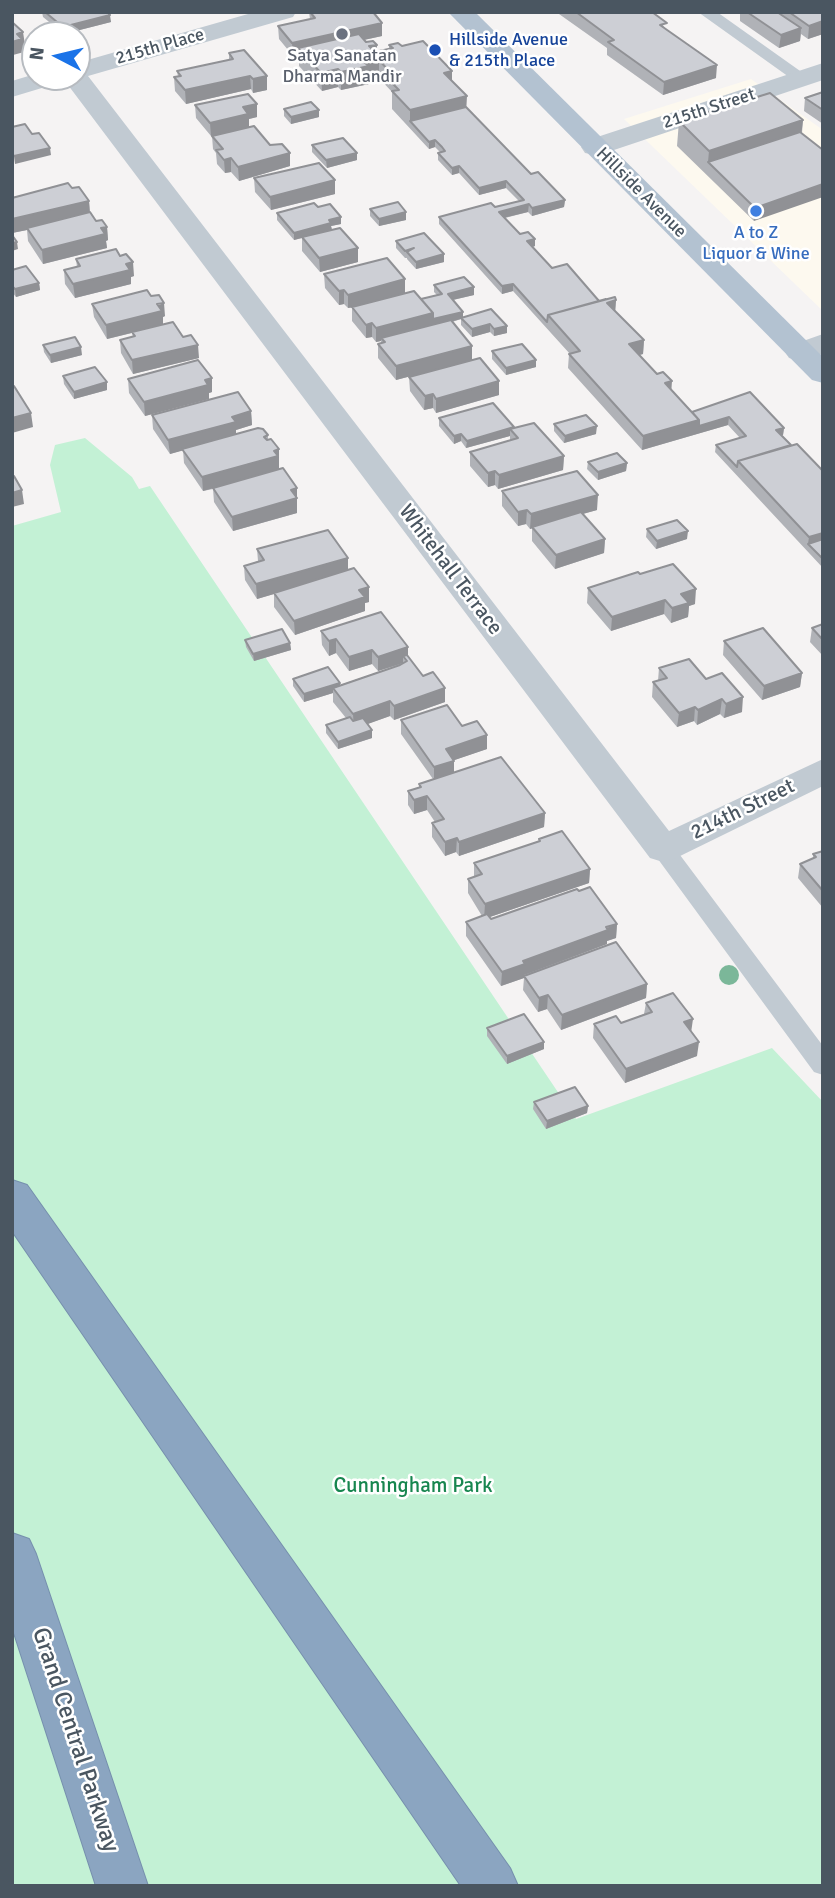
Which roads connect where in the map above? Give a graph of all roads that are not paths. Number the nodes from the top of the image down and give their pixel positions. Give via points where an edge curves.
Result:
1 (284, 12) edge
2 (460, 12) edge
3 (705, 12) edge
4 (91, 67) edge
5 (812, 75) edge
6 (86, 91) edge
7 (595, 147) junction
8 (811, 348) edge
9 (823, 374) edge
10 (823, 771) edge
11 (663, 849) junction
12 (823, 1065) edge
13 (12, 1197) edge
14 (12, 1554) edge
15 (122, 1886) edge
16 (492, 1886) edge

1 - 4 street, 215th Place
2 - 7 main road, Hillside Avenue
3 - 5 lane
5 - 7 street, 215th Street
6 - 11 street, Whitehall Terrace
7 - 8 main road, Hillside Avenue
8 - 9 main road, Hillside Avenue
10 - 11 street, 214th Street
11 - 12 lane, Whitehall Terrace
13 - 16 highway
14 - 15 highway, Grand Central Parkway

